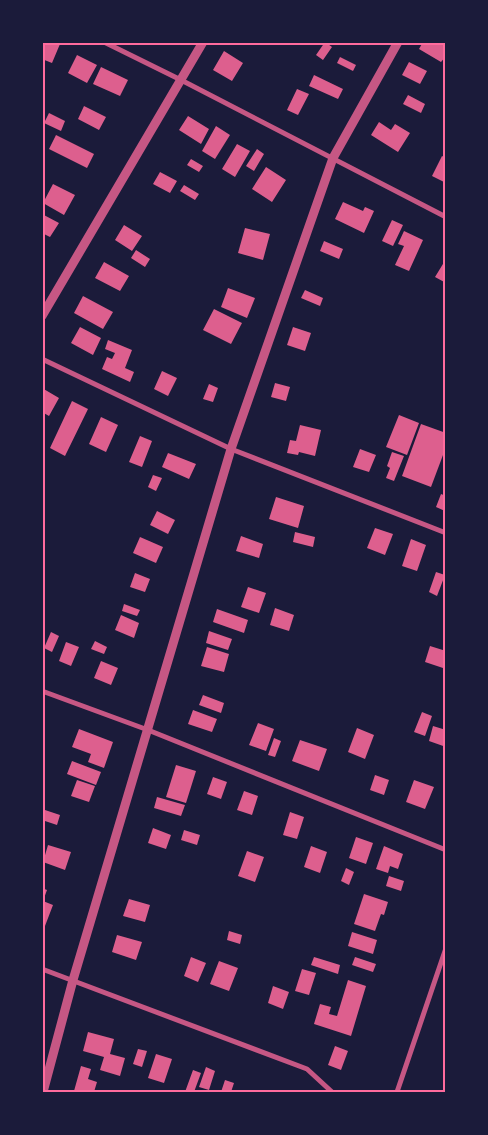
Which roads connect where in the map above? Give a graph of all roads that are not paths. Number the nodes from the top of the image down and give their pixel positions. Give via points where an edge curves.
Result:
1 (104, 42) edge
2 (202, 42) edge
3 (398, 42) edge
4 (181, 80) junction
5 (333, 158) junction
6 (446, 217) edge
7 (42, 316) edge
8 (42, 359) edge
9 (231, 449) junction
10 (446, 532) edge
11 (42, 691) edge
12 (148, 730) junction
13 (446, 850) edge
14 (446, 948) edge
15 (42, 969) edge
16 (73, 980) junction
17 (43, 1092) edge
18 (332, 1092) edge
19 (397, 1092) edge

1 - 4 street
2 - 4 street
3 - 5 street
4 - 5 street
4 - 7 street
5 - 6 street
5 - 9 street
8 - 9 street
9 - 10 street
9 - 12 street
11 - 12 street
12 - 13 street
12 - 16 street
14 - 19 street
15 - 16 street
16 - 17 street
16 - 18 street via 307,1069

